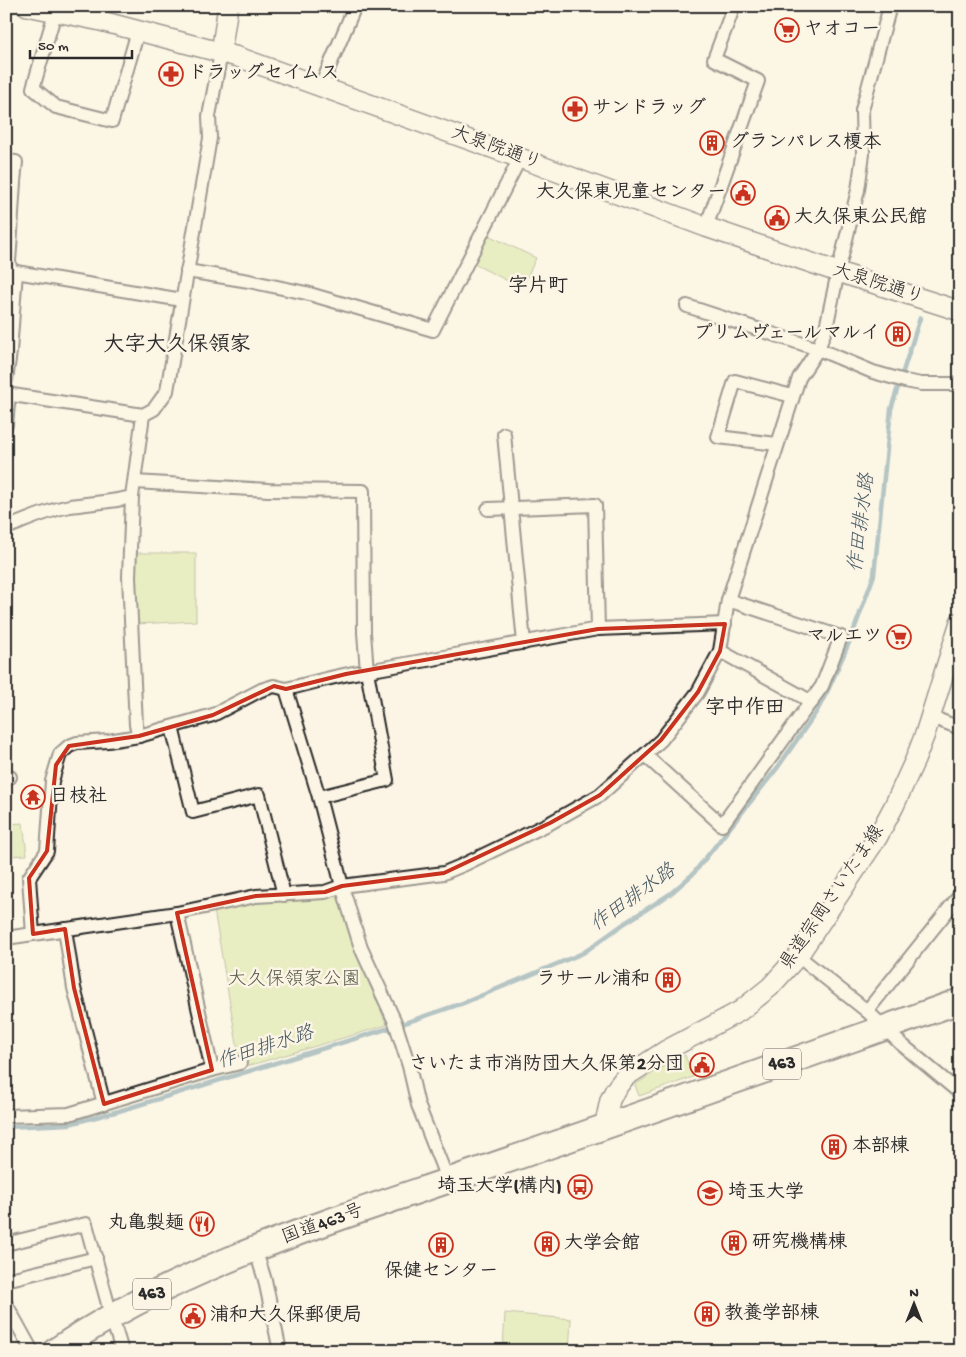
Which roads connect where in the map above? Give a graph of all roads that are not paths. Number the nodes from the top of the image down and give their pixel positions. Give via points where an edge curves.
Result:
1 (27, 6) edge
2 (228, 6) edge
3 (355, 6) edge
4 (890, 6) edge
5 (730, 7) edge
6 (56, 9) edge
7 (138, 31) junction
8 (222, 53) junction
9 (320, 86) junction
10 (520, 158) junction
11 (6, 161) edge
12 (10, 206) edge
13 (706, 226) junction
14 (187, 271) junction
15 (16, 272) junction
16 (838, 272) junction
17 (182, 300) junction
18 (687, 306) dead end
19 (960, 311) edge
20 (818, 349) junction
21 (6, 380) edge
22 (960, 384) edge
23 (8, 394) edge
24 (792, 396) junction
25 (143, 415) junction
26 (6, 425) edge
27 (504, 434) dead end
28 (777, 444) junction
29 (135, 482) junction
30 (132, 497) junction
31 (511, 508) junction
32 (488, 509) dead end
33 (6, 528) edge
34 (728, 600) junction
35 (960, 622) edge
36 (724, 624) junction
37 (598, 629) junction
38 (524, 643) junction
39 (720, 652) junction
40 (367, 672) junction
41 (286, 689) junction
42 (812, 702) junction
43 (931, 717) junction
44 (172, 727) junction
45 (960, 728) edge
46 (139, 736) junction
47 (645, 755) junction
48 (319, 797) junction
49 (342, 886) junction
50 (284, 895) junction
51 (960, 895) edge
52 (177, 913) junction
53 (65, 928) junction
54 (33, 934) junction
55 (6, 938) edge
56 (798, 956) junction
57 (960, 1001) edge
58 (866, 1011) junction
59 (885, 1028) junction
60 (240, 1063) dead end
61 (212, 1070) junction
62 (960, 1093) edge
63 (104, 1104) junction
64 (6, 1116) edge
65 (604, 1128) junction
66 (448, 1181) junction
67 (6, 1244) edge
68 (255, 1250) junction
69 (96, 1258) junction
70 (6, 1280) edge
71 (6, 1304) edge
72 (111, 1315) junction
73 (32, 1351) edge
74 (55, 1351) edge
75 (122, 1351) edge
76 (280, 1351) edge

1 - 6 street, 大泉院通り
2 - 8 street
3 - 9 street
4 - 16 street via 862,110 863,154 858,190
5 - 13 street via 714,59 758,81
6 - 7 street, 大泉院通り
6 - 7 street via 33,88 56,107 112,120
7 - 8 street, 大泉院通り
8 - 9 street, 大泉院通り
8 - 14 street via 209,116 210,138
9 - 10 street, 大泉院通り
10 - 13 street, 大泉院通り
10 - 14 street via 434,330 306,293
11 - 12 street via 16,162
12 - 15 street via 9,261 10,269
13 - 16 street, 大泉院通り
14 - 17 street
15 - 17 street
15 - 21 street
16 - 19 street, 大泉院通り
16 - 20 street
17 - 25 street via 167,391 154,408
18 - 20 street
20 - 22 street via 899,379
20 - 24 street via 799,378
23 - 25 street
23 - 26 street
24 - 28 street
24 - 28 street via 735,381 718,437
25 - 29 street
27 - 31 street
28 - 34 street
29 - 30 street
29 - 40 street via 268,490 363,491
30 - 33 street via 68,507
30 - 46 street via 129,577
31 - 32 street
31 - 37 street via 595,504
31 - 38 street
34 - 36 street
34 - 42 street via 841,637 822,686
35 - 43 street, 県道宗岡さいたま線
36 - 37 street
36 - 39 street
37 - 38 street
38 - 40 street
39 - 42 street
39 - 47 street via 688,707
40 - 41 street
40 - 48 street via 387,780
41 - 44 street via 274,686 261,690 214,715
41 - 48 street
42 - 47 street via 722,826
43 - 45 street
43 - 56 street, 県道宗岡さいたま線 via 915,760 877,838
44 - 46 street
44 - 50 street via 194,812 259,795
46 - 54 street via 77,743 60,754 52,781 47,850 29,878
47 - 49 street via 600,796 464,865 444,873
48 - 49 street
49 - 50 street via 325,892
49 - 66 street via 361,948 396,1026 418,1105
50 - 52 street via 256,896
51 - 58 street
52 - 53 street
52 - 61 street
53 - 54 street
53 - 63 street via 74,988
54 - 55 street
56 - 58 street
56 - 65 street, 県道宗岡さいたま線 via 770,987 740,1011 640,1066 626,1077 610,1100
57 - 59 highway, 463
58 - 59 street
59 - 62 street
59 - 65 highway, 463
60 - 61 street
61 - 63 street
63 - 64 street via 69,1114
65 - 66 highway, 国道463号 / 463
66 - 68 highway, 国道463号 / 463
67 - 69 street via 86,1224
68 - 72 highway, 国道463号 / 463 via 204,1270
68 - 76 street
69 - 70 street
69 - 72 street
71 - 73 street
72 - 74 highway, 国道463号 / 463
72 - 75 street

